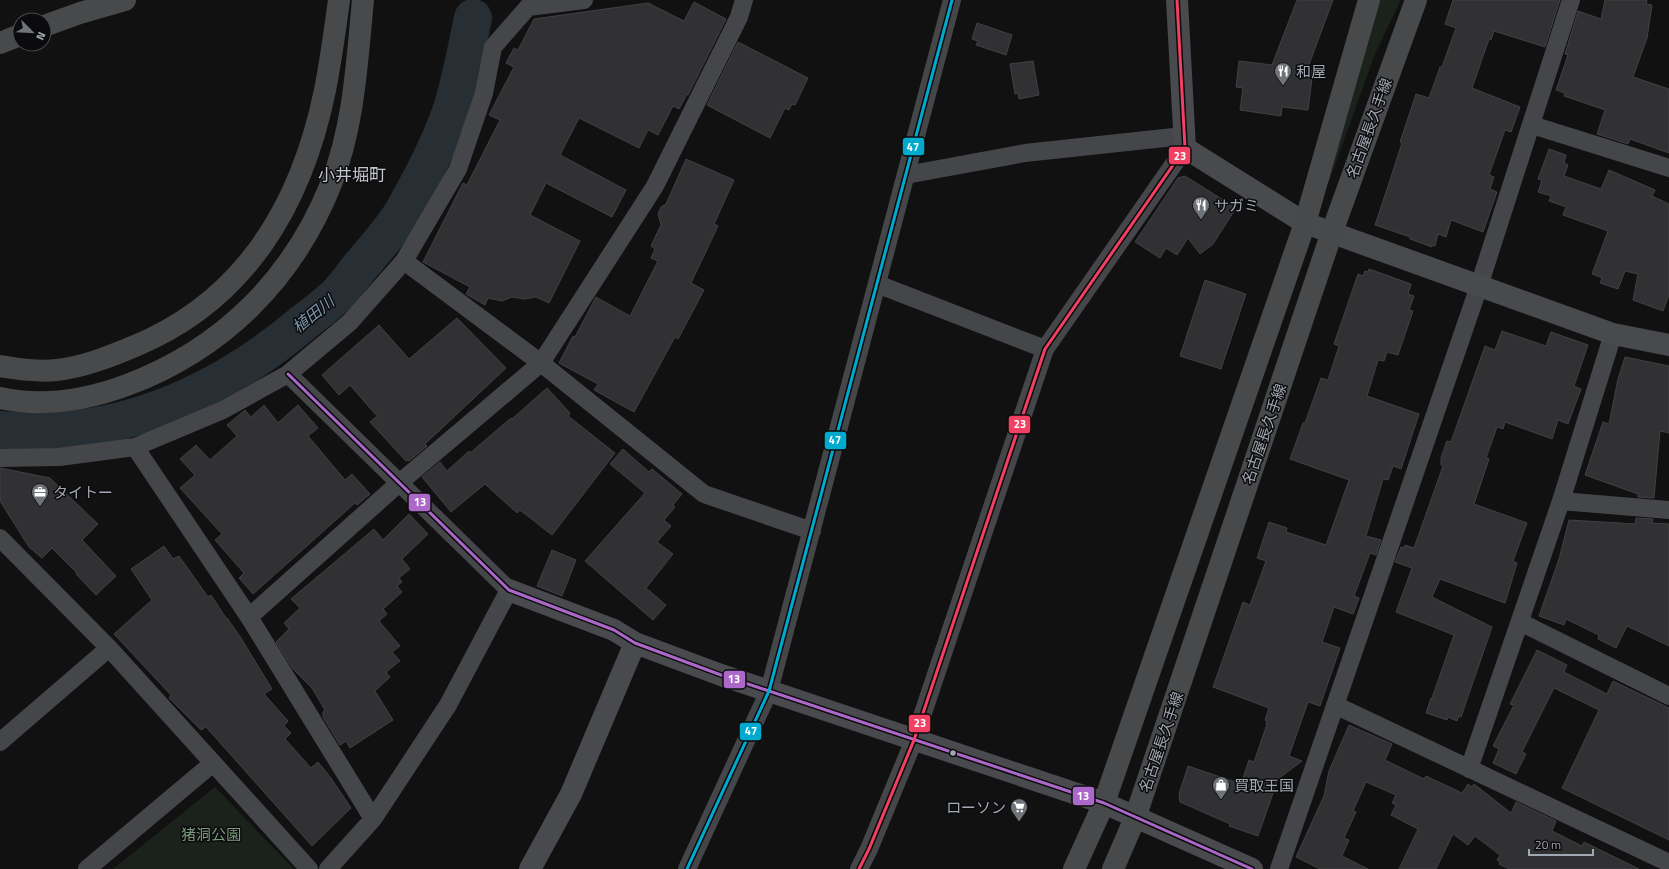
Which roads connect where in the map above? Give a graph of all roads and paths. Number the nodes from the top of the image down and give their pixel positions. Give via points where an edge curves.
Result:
1 (125, 0) edge
2 (339, 0) edge
3 (363, 0) edge
4 (584, 0) edge
5 (744, 0) edge
6 (952, 0) edge
7 (1177, 0) edge
8 (1369, 0) edge
9 (1416, 0) edge
10 (1571, 0) edge
11 (52, 23) edge
12 (12, 38) edge
13 (0, 43) edge
14 (1532, 125) junction
15 (1184, 142) junction
16 (1669, 168) edge
17 (906, 175) junction
18 (1305, 223) junction
19 (1332, 232) junction
20 (404, 261) junction
21 (877, 284) junction
22 (1479, 286) junction
23 (1613, 334) junction
24 (1669, 345) edge
25 (1045, 348) junction
26 (541, 363) junction
27 (0, 366) edge
28 (288, 374) junction
29 (0, 398) edge
30 (135, 447) junction
31 (0, 458) edge
32 (398, 484) junction
33 (1561, 501) junction
34 (1669, 510) edge
35 (812, 532) junction
36 (0, 539) edge
37 (509, 590) junction
38 (249, 617) junction
39 (1520, 622) junction
40 (635, 643) junction
41 (109, 648) junction
42 (770, 691) junction
43 (1669, 696) edge
44 (1335, 706) junction
45 (914, 740) junction
46 (0, 742) edge
47 (213, 763) junction
48 (1469, 769) junction
49 (1104, 803) junction
50 (1135, 818) junction
51 (373, 819) junction
52 (1669, 863) edge
53 (87, 869) edge
54 (309, 869) edge
55 (328, 869) edge
56 (530, 869) edge
57 (687, 869) edge
58 (859, 869) edge
59 (1074, 869) edge
60 (1113, 869) edge
61 (1252, 869) edge
62 (1279, 869) edge

1 - 11 highway
2 - 27 highway via 325,90 305,162 277,224 235,278 208,303 178,324 117,354 58,370 26,370
3 - 29 highway via 350,118 331,184 299,248 261,296 232,325 205,346 142,379 78,399 44,402
4 - 20 street via 528,7 493,47 484,93 458,169
5 - 26 street via 739,17 655,186
6 - 17 street
7 - 15 street
8 - 18 main road, 名古屋長久手線
9 - 19 main road, 名古屋長久手線
10 - 14 street
12 - 13 highway
14 - 16 street
14 - 22 street
15 - 17 street via 1025,153
15 - 18 street
15 - 25 street
17 - 21 street
18 - 19 street
18 - 49 main road, 名古屋長久手線
19 - 22 street
19 - 50 main road, 名古屋長久手線
20 - 26 street
20 - 28 street via 350,322
21 - 25 street
21 - 35 street
22 - 23 street
22 - 44 street
23 - 24 street
23 - 33 street
25 - 45 street
26 - 32 street
26 - 35 street via 704,494
28 - 30 street via 224,410
28 - 32 street
30 - 31 street via 59,458
30 - 38 street
32 - 37 street
32 - 38 street
33 - 34 street
33 - 39 street
35 - 42 street
36 - 41 street
37 - 40 street via 614,630
37 - 51 street via 448,705
38 - 51 street
39 - 43 street
39 - 48 street
40 - 42 street
40 - 56 street via 571,794
41 - 46 street
41 - 47 street
42 - 45 street
42 - 57 street
44 - 48 street
44 - 62 street
45 - 49 street
45 - 58 street
47 - 53 street
47 - 54 street
48 - 52 street
49 - 50 street
49 - 59 main road, 名古屋長久手線
50 - 60 main road, 名古屋長久手線
50 - 61 street
51 - 55 street

